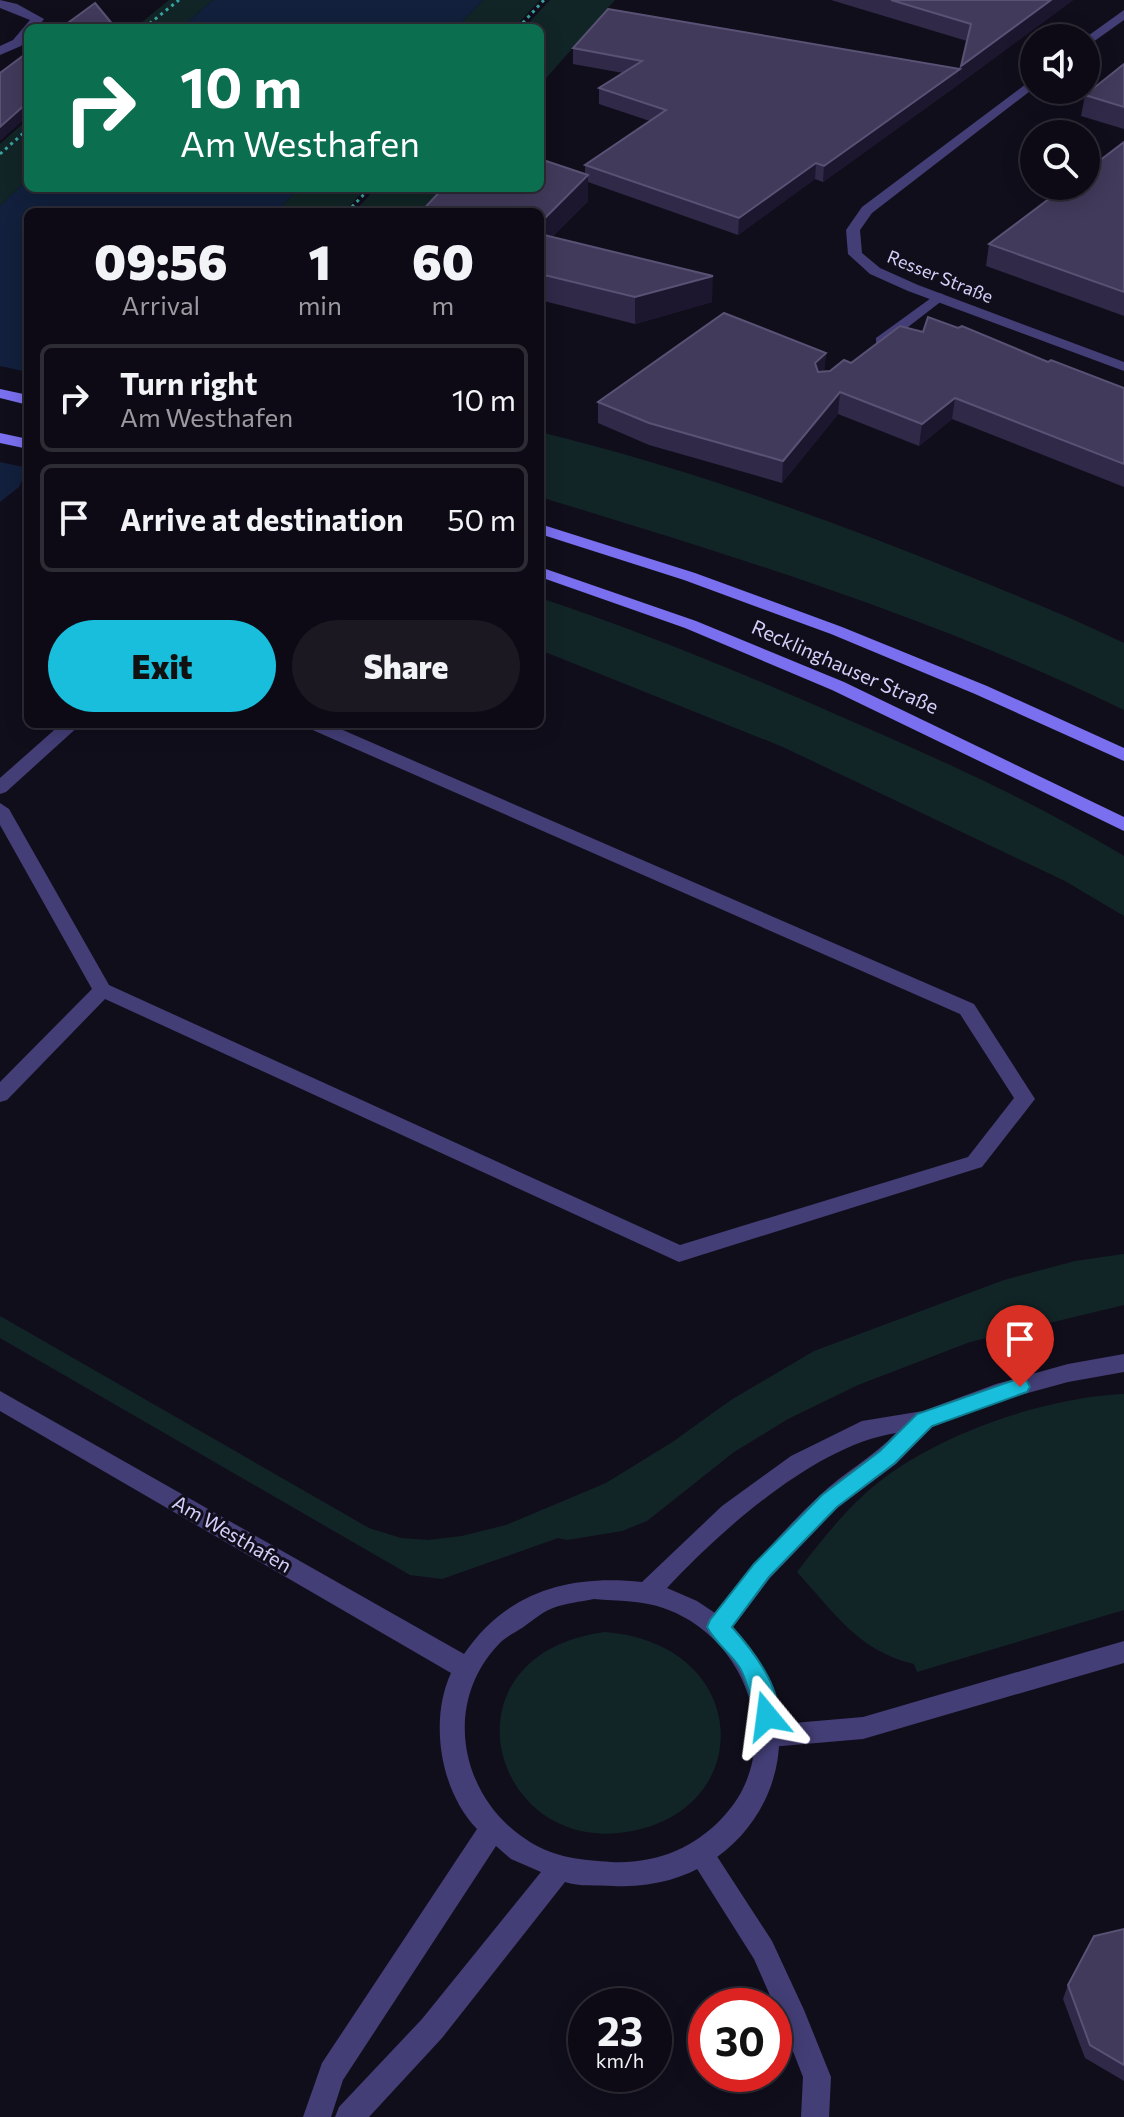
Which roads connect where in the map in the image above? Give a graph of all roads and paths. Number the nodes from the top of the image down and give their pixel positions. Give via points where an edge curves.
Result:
1 (179, 0) edge
2 (544, 0) edge
3 (0, 4) edge
4 (1124, 14) edge
5 (34, 24) edge
6 (149, 24) edge
7 (522, 24) edge
8 (1100, 32) edge
9 (24, 35) edge
10 (0, 51) edge
11 (1020, 93) edge
12 (24, 133) edge
13 (0, 154) edge
14 (366, 192) edge
15 (351, 208) edge
16 (938, 297) junction
17 (868, 351) edge
18 (1124, 367) edge
19 (0, 393) edge
20 (24, 399) edge
21 (0, 438) edge
22 (24, 443) edge
23 (544, 530) edge
24 (544, 573) edge
25 (68, 728) edge
26 (323, 728) edge
27 (1124, 755) edge
28 (0, 788) edge
29 (0, 809) edge
30 (1124, 825) edge
31 (102, 990) junction
32 (0, 1095) edge
33 (1124, 1363) edge
34 (0, 1400) edge
35 (924, 1420) junction
36 (647, 1593) junction
37 (718, 1627) junction
38 (1124, 1652) edge
39 (465, 1668) junction
40 (770, 1736) junction
41 (492, 1829) junction
42 (700, 1853) junction
43 (558, 1870) junction
44 (317, 2117) edge
45 (349, 2117) edge
46 (815, 2117) edge

1 - 6 path
2 - 7 path
3 - 5 street via 38,19
4 - 8 street
9 - 10 street
11 - 16 street, Resser Straße via 867,210 853,230 855,254 875,271
12 - 13 path
14 - 15 path
16 - 17 street
16 - 18 street, Resser Straße
19 - 20 main road
21 - 22 main road
23 - 27 main road, Recklinghauser Straße via 819,622
24 - 30 main road, Recklinghauser Straße via 753,650 904,716
25 - 28 street
26 - 31 street via 967,1009 1025,1099 975,1162 679,1254
29 - 31 street
31 - 32 street
33 - 35 street via 1011,1389
34 - 39 street, Am Westhafen
35 - 36 street via 870,1428 799,1463 730,1513
35 - 37 street via 888,1457 829,1501 762,1571
36 - 37 street via 686,1606
36 - 39 street via 594,1589 542,1601 498,1629
37 - 40 street via 747,1659 764,1696
38 - 40 street via 863,1728
39 - 41 street via 451,1708 450,1751 464,1793
40 - 42 street via 761,1781 737,1822
41 - 43 street via 521,1853
41 - 44 street via 332,2073
42 - 43 street via 656,1873 607,1878
42 - 46 street via 763,1950 794,2019 817,2077
43 - 45 street via 483,1965

